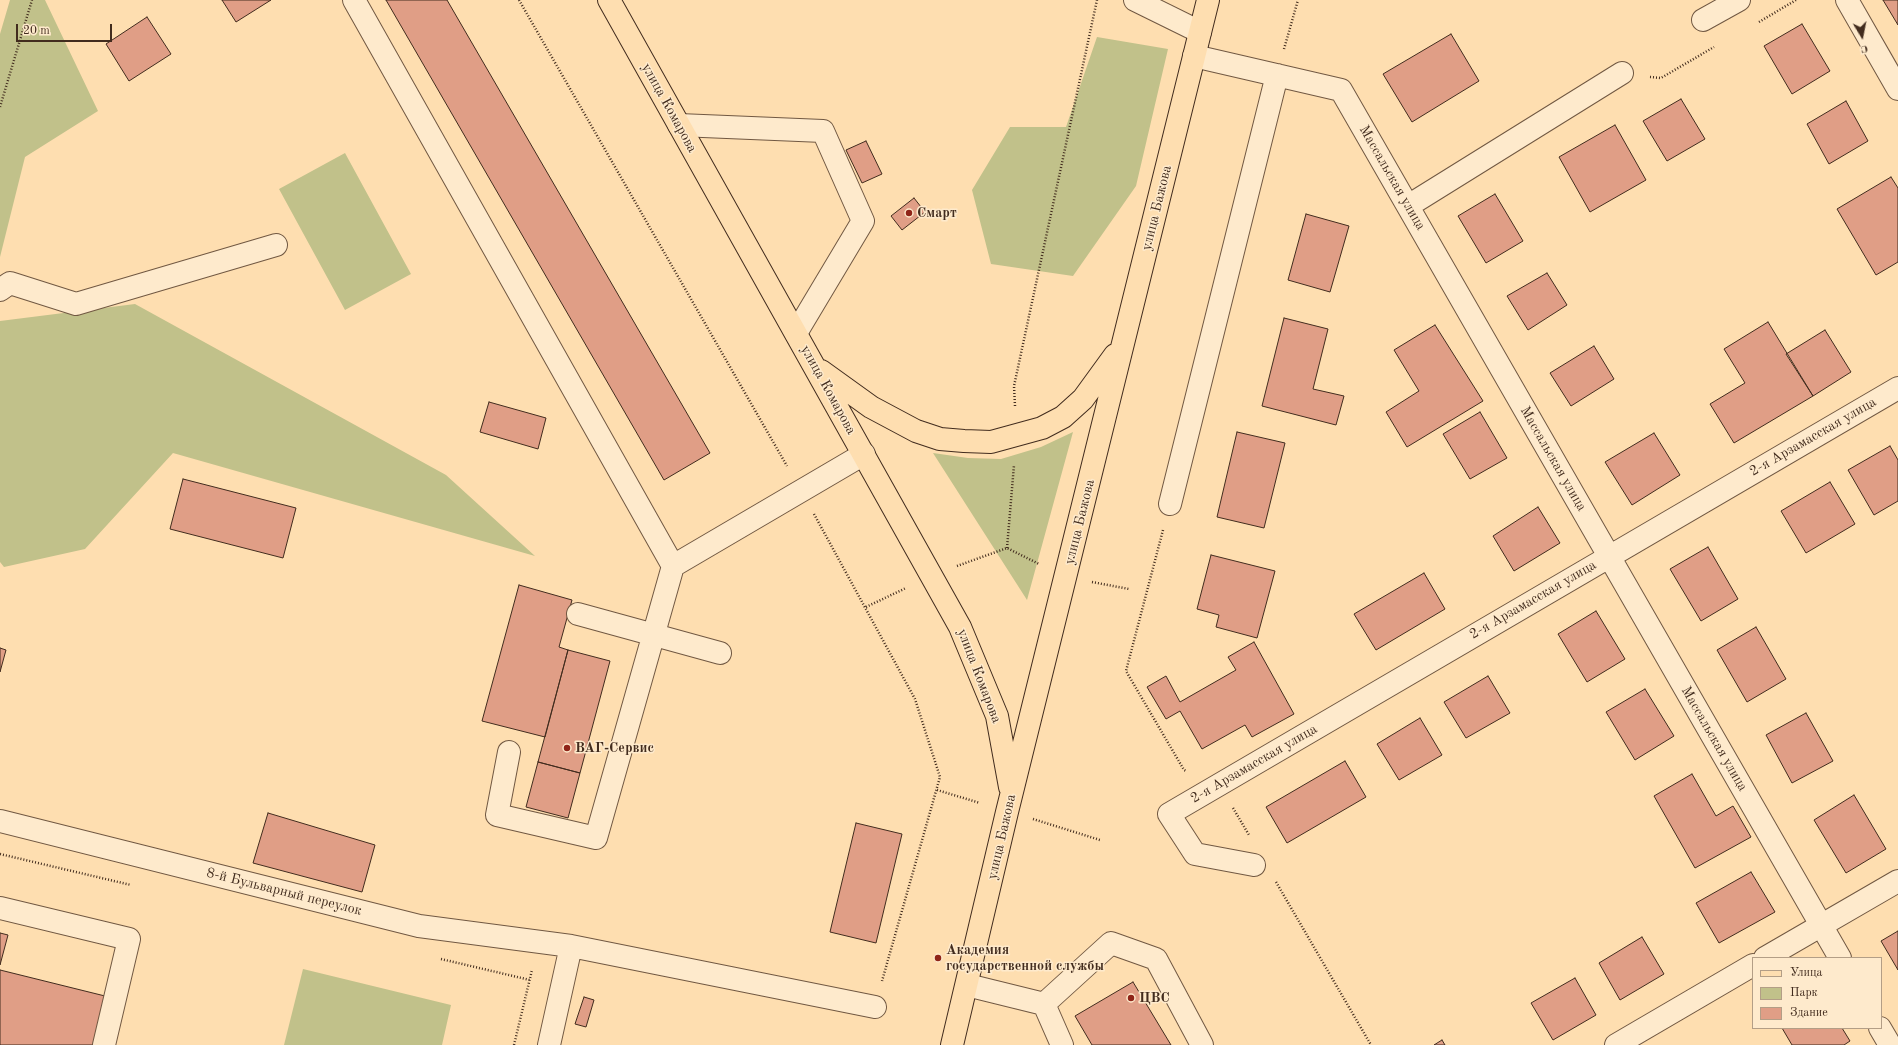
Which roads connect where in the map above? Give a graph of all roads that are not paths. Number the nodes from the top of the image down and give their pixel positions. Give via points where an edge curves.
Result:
1 (354, 0) edge
2 (609, 0) edge
3 (1135, 0) edge
4 (1208, 0) edge
5 (1739, 0) edge
6 (1846, 0) edge
7 (1703, 20) dead end
8 (1200, 32) junction
9 (1194, 56) junction
10 (1622, 73) dead end
11 (1277, 75) junction
12 (1898, 89) edge
13 (679, 125) junction
14 (1408, 206) junction
15 (276, 245) dead end
16 (0, 290) edge
17 (796, 333) junction
18 (1124, 340) junction
19 (815, 366) junction
20 (1898, 388) edge
21 (864, 454) junction
22 (1170, 504) dead end
23 (1609, 556) junction
24 (673, 566) junction
25 (578, 614) dead end
26 (654, 634) junction
27 (720, 653) dead end
28 (509, 752) dead end
29 (1012, 794) junction
30 (0, 821) edge
31 (1254, 865) dead end
32 (1898, 881) edge
33 (0, 908) edge
34 (1821, 925) junction
35 (571, 946) junction
36 (1767, 957) edge
37 (1839, 957) edge
38 (1752, 966) edge
39 (967, 985) junction
40 (1044, 1004) junction
41 (875, 1007) dead end
42 (1881, 1029) edge
43 (104, 1045) edge
44 (549, 1045) edge
45 (952, 1045) edge
46 (1062, 1045) edge
47 (1202, 1045) edge
48 (1616, 1045) edge
49 (1890, 1045) edge

1 - 24 street
2 - 13 main road, улица Комарова
3 - 8 street
4 - 8 main road, улица Бажова
5 - 7 street
6 - 12 street
8 - 9 main road, улица Бажова
9 - 11 street, Массальская улица
9 - 18 main road, улица Бажова
10 - 14 street
11 - 14 street, Массальская улица via 1341,90
11 - 22 street
13 - 17 main road, улица Комарова
13 - 17 street via 823,131 863,221
14 - 23 street, Массальская улица
15 - 16 street via 76,304 10,283
17 - 19 main road, улица Комарова
18 - 19 main road via 1103,374 1083,399 1063,417 1042,428 991,442 940,439 916,432 871,407
18 - 29 main road, улица Бажова
19 - 21 main road, улица Комарова
20 - 23 street, 2-я Арзамасская улица
21 - 24 street
21 - 29 main road, улица Комарова via 960,627 997,716
23 - 31 street, 2-я Арзамасская улица via 1169,814 1195,854
23 - 34 street, Массальская улица
24 - 26 street
25 - 26 street
26 - 27 street
26 - 28 street via 596,838 497,815
29 - 39 main road, улица Бажова
30 - 35 street, 8-й Бульварный переулок via 419,926
32 - 34 street
33 - 43 street via 128,939
34 - 36 street
34 - 37 street, Массальская улица
35 - 41 street, 8-й Бульварный переулок
35 - 44 street
38 - 48 street
39 - 40 street
39 - 45 main road, улица Бажова
40 - 46 street
40 - 47 street via 1111,943 1156,959
42 - 49 street

